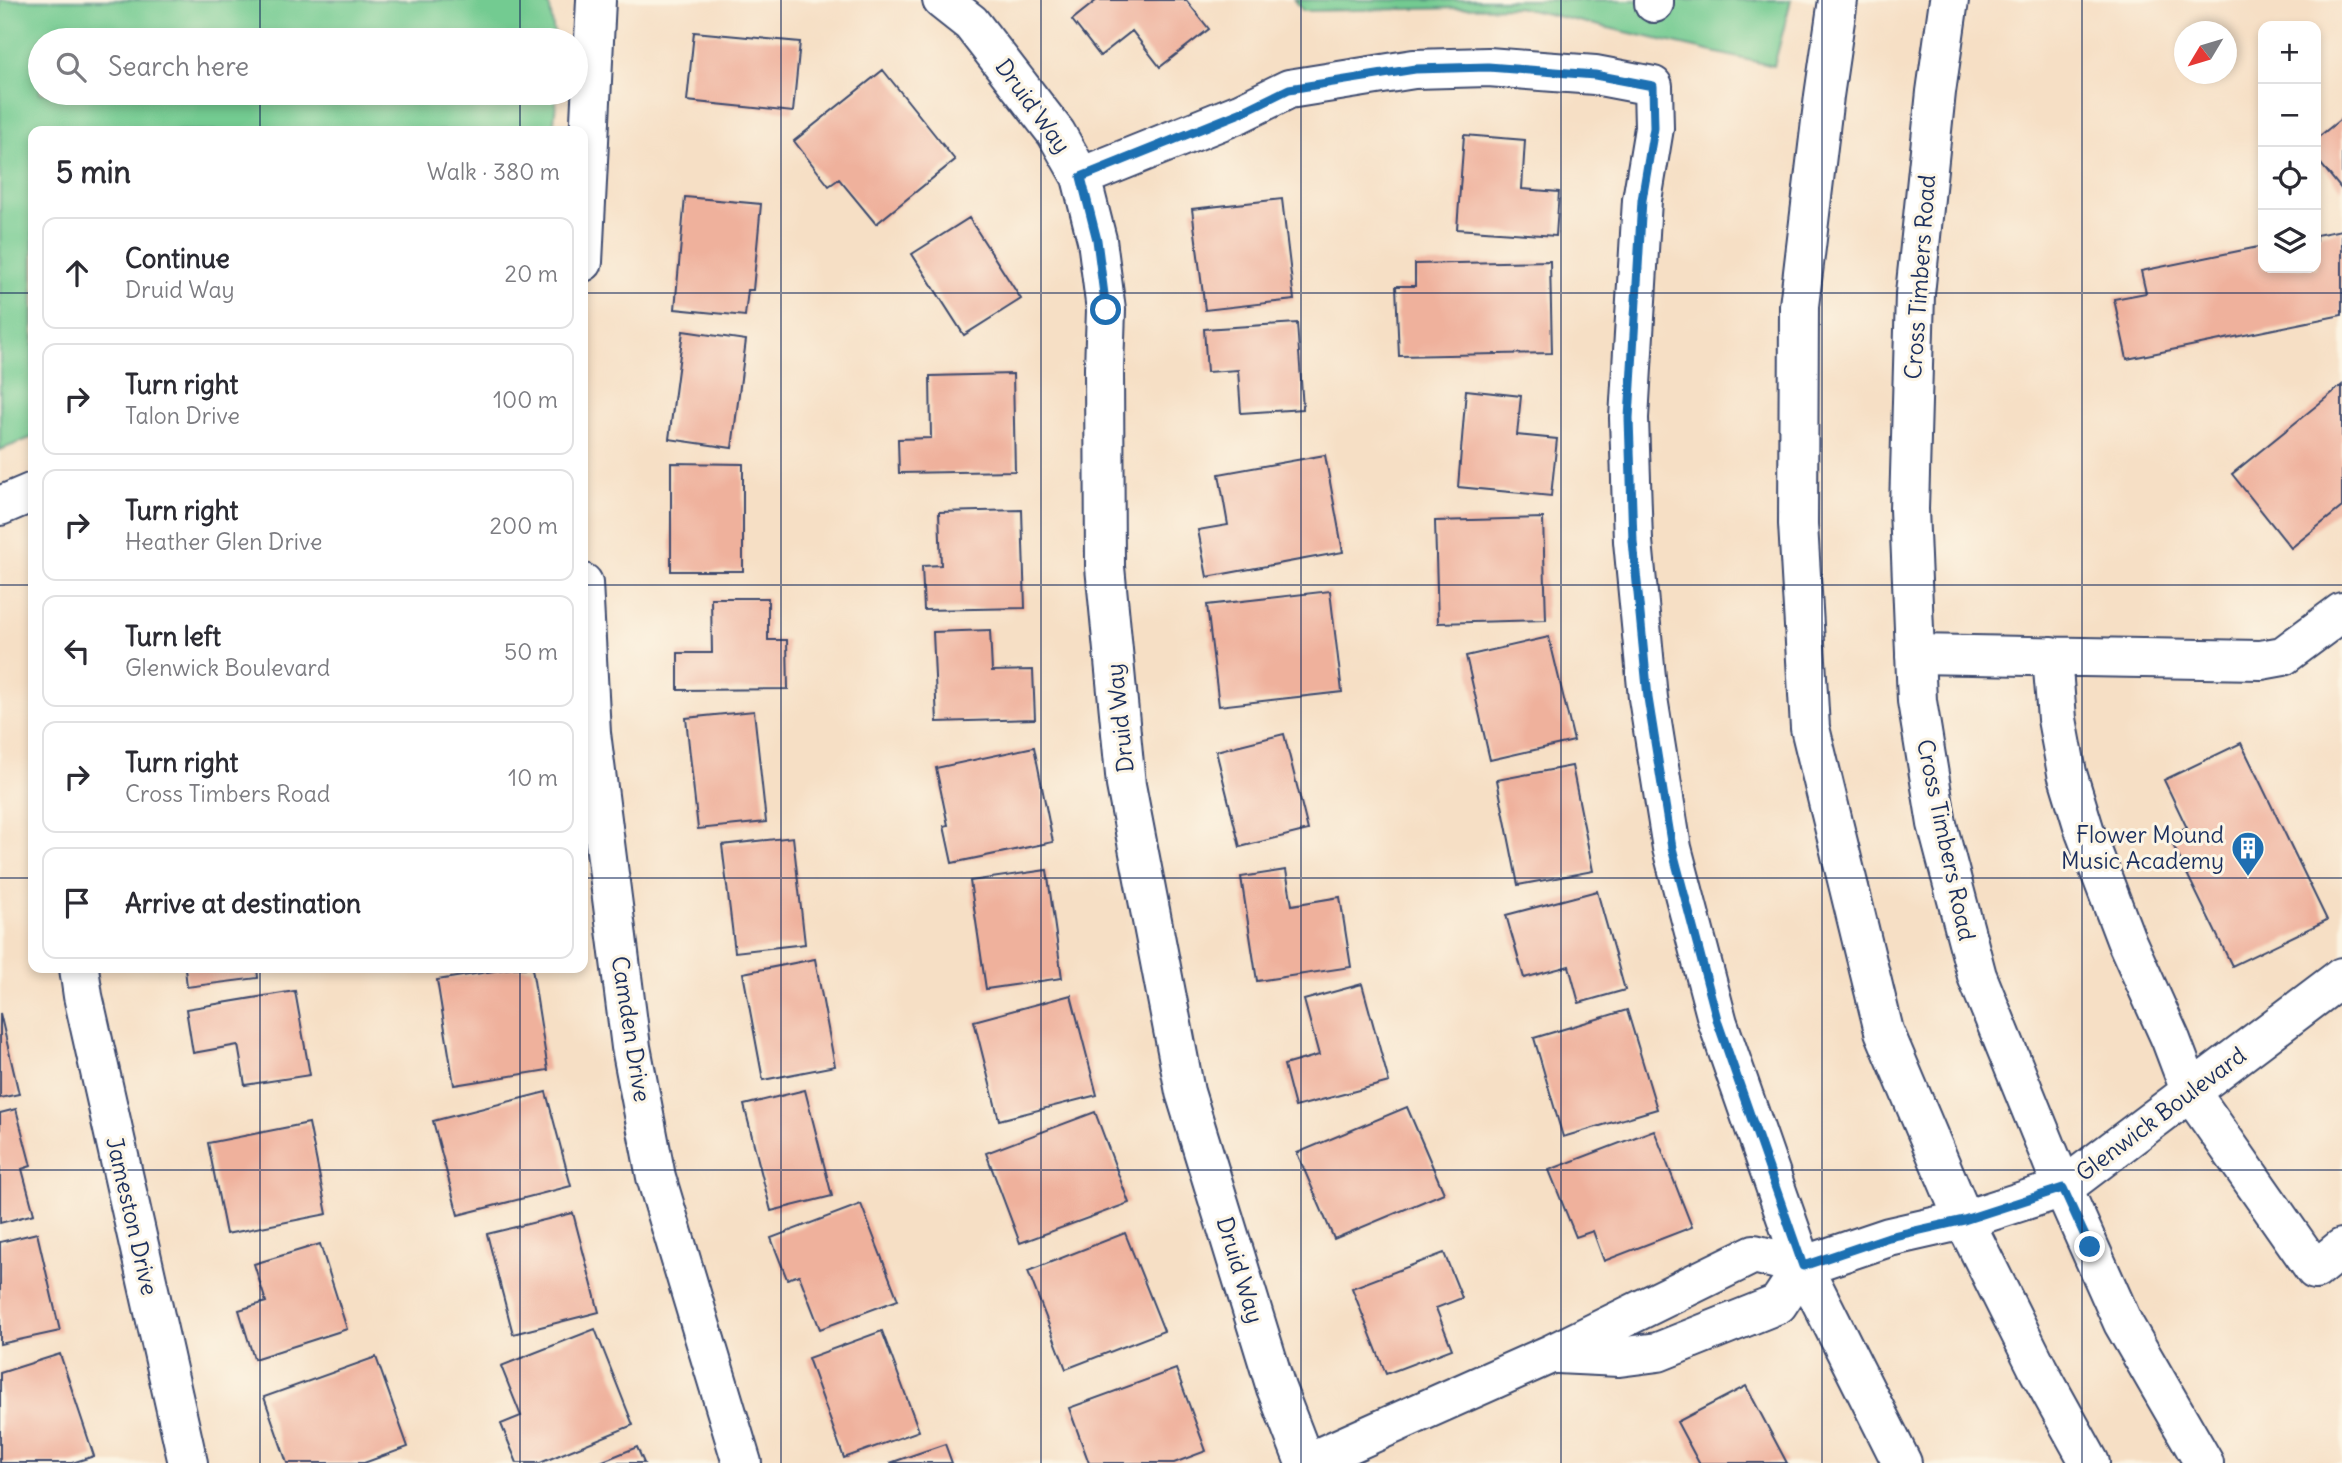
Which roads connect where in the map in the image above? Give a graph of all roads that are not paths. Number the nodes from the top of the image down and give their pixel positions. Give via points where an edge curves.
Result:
1 (596, 0) edge
2 (943, 0) edge
3 (1838, 0) edge
4 (1949, 0) edge
5 (588, 161) edge
6 (1081, 177) junction
7 (28, 494) edge
8 (0, 506) edge
9 (2342, 612) edge
10 (1915, 654) junction
11 (2052, 656) junction
12 (588, 677) edge
13 (80, 973) edge
14 (2342, 977) edge
15 (2191, 1093) junction
16 (2063, 1188) junction
17 (1964, 1220) junction
18 (2342, 1248) edge
19 (1803, 1266) junction
20 (1551, 1354) junction
21 (188, 1463) edge
22 (741, 1463) edge
23 (1305, 1463) edge
24 (1902, 1463) edge
25 (2090, 1463) edge
26 (2204, 1463) edge

1 - 5 street
2 - 6 street, Druid Way via 971,23 1056,133
3 - 17 street via 1800,306 1798,524 1810,728 1884,1031
4 - 10 street, Cross Timbers Road via 1915,294 1909,509
6 - 19 street via 1289,89 1415,69 1488,67 1595,75 1653,86 1654,128 1642,200 1629,418 1633,541 1648,698 1672,848 1718,1023
6 - 23 street, Druid Way via 1097,240 1106,310 1105,567 1126,785 1185,1092 1276,1388
7 - 8 street
9 - 11 street via 2283,656 2260,660
10 - 11 street
10 - 16 street, Cross Timbers Road via 1917,701 1937,824 1977,976
11 - 15 street via 2067,773 2085,832
12 - 22 street, Camden Drive via 631,1048 656,1177
13 - 21 street, Jameston Drive
14 - 15 street, Glenwick Boulevard
15 - 16 street, Glenwick Boulevard
15 - 18 street via 2315,1270
16 - 17 street, Glenwick Boulevard
16 - 26 street, Cross Timbers Road via 2123,1322
17 - 19 street, Glenwick Boulevard via 1889,1237
17 - 25 street
19 - 20 street via 1754,1254
19 - 20 street via 1778,1304 1658,1352 1619,1357
19 - 24 street
20 - 23 street

